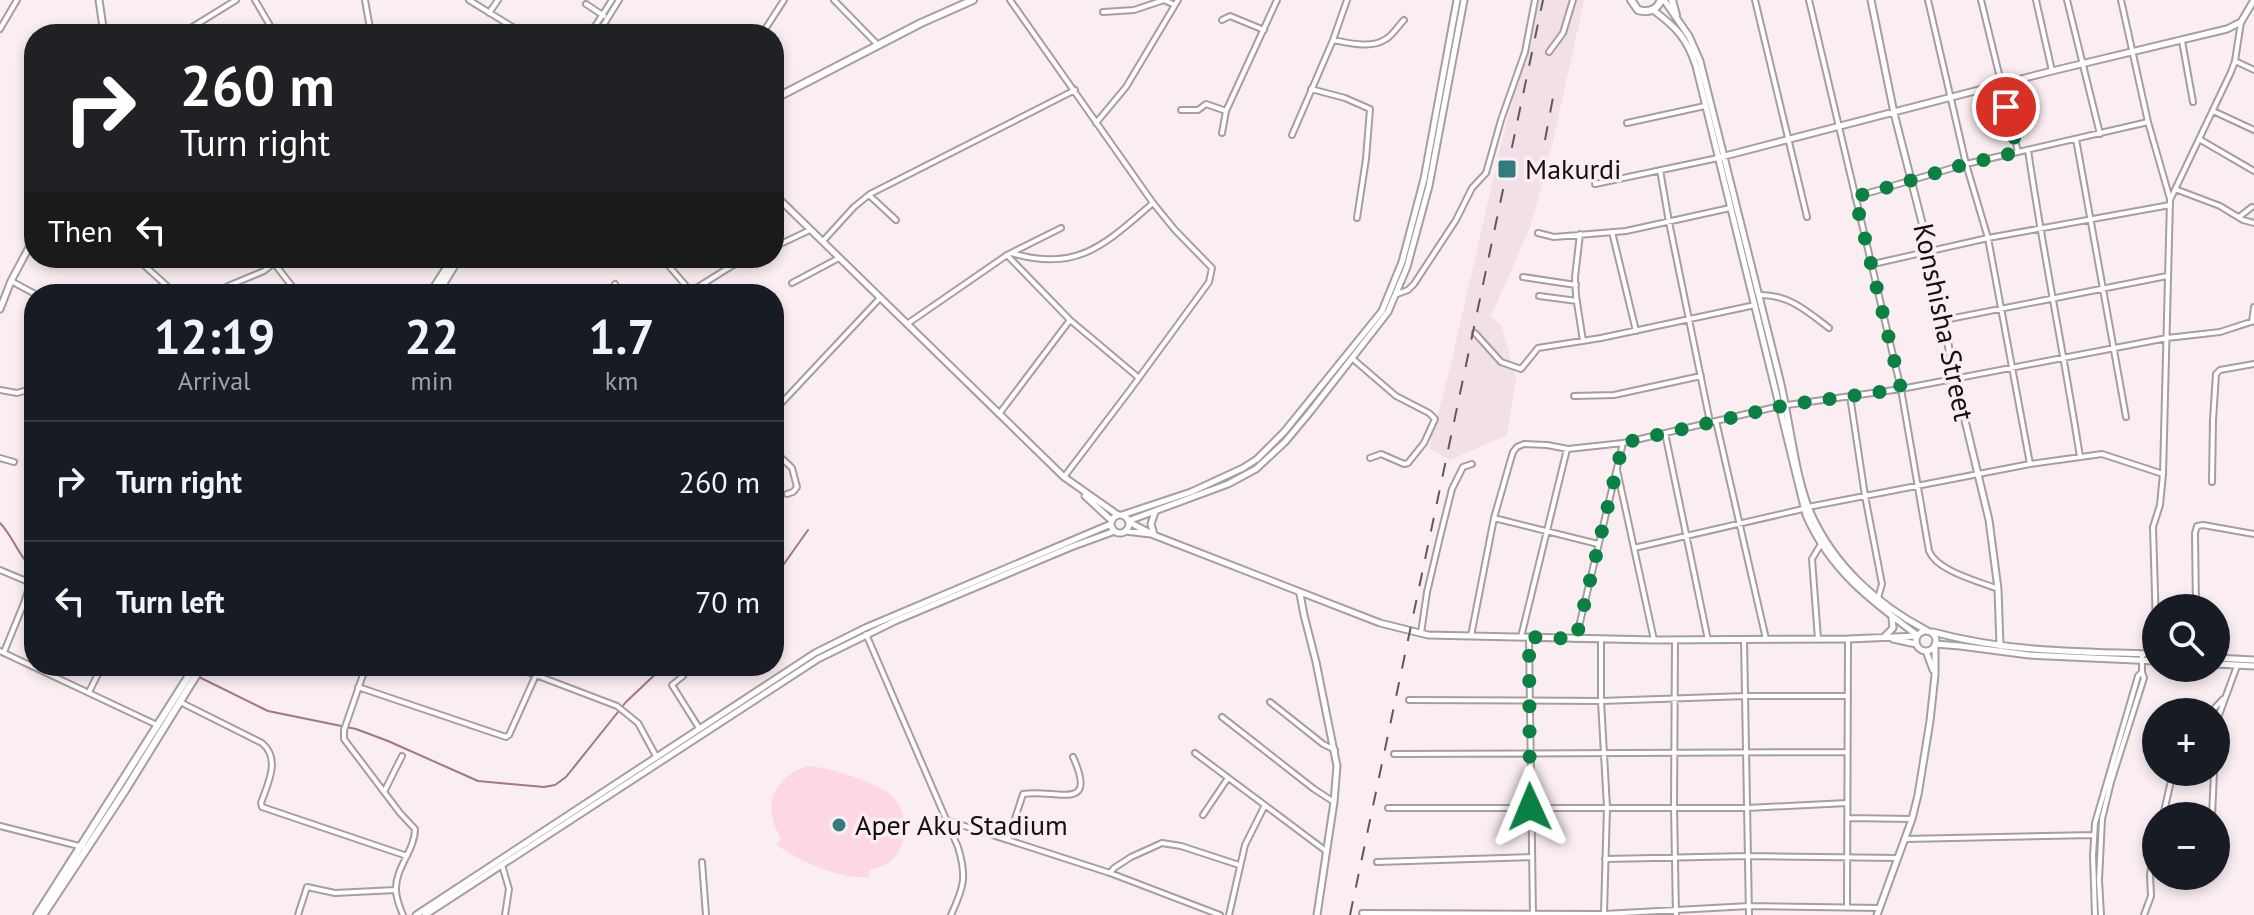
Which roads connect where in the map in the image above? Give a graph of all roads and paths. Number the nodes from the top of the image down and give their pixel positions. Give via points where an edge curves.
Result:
1 (17, 0) edge
2 (99, 0) edge
3 (236, 0) edge
4 (255, 0) edge
5 (365, 0) edge
6 (469, 0) edge
7 (498, 0) edge
8 (612, 0) edge
9 (619, 0) edge
10 (784, 0) edge
11 (834, 0) edge
12 (973, 0) edge
13 (1010, 0) edge
14 (1277, 0) edge
15 (1347, 0) edge
16 (1457, 0) edge
17 (1464, 0) edge
18 (1535, 0) edge
19 (1573, 0) edge
20 (1663, 0) edge
21 (1672, 0) edge
22 (1755, 0) edge
23 (1809, 0) edge
24 (1871, 0) edge
25 (1928, 0) edge
26 (1981, 0) edge
27 (2036, 0) edge
28 (2067, 0) edge
29 (2121, 0) edge
30 (2254, 0) edge
31 (1630, 1) edge
32 (1176, 2) edge
33 (586, 4) dead end
34 (1653, 10) junction
35 (1103, 12) dead end
36 (489, 13) junction
37 (602, 15) junction
38 (1676, 15) junction
39 (608, 19) junction
40 (1222, 20) dead end
41 (1404, 20) dead end
42 (2241, 22) junction
43 (103, 24) edge
44 (197, 24) edge
45 (269, 24) edge
46 (369, 24) edge
47 (507, 24) edge
48 (598, 24) edge
49 (603, 24) edge
50 (768, 24) edge
51 (0, 29) edge
52 (1264, 30) junction
53 (1333, 40) junction
54 (2182, 41) junction
55 (878, 46) junction
56 (1549, 52) dead end
57 (2131, 52) junction
58 (2235, 61) junction
59 (2082, 65) junction
60 (2254, 70) edge
61 (2052, 71) junction
62 (2000, 84) junction
63 (1311, 89) junction
64 (1075, 90) junction
65 (784, 94) edge
66 (1949, 99) junction
67 (2193, 102) dead end
68 (1705, 106) junction
69 (1181, 110) dead end
70 (1226, 111) junction
71 (2212, 111) junction
72 (1894, 113) junction
73 (2148, 122) junction
74 (1096, 123) junction
75 (1627, 123) dead end
76 (1838, 126) junction
77 (2254, 130) edge
78 (1222, 133) dead end
79 (2100, 134) junction
80 (1292, 135) dead end
81 (2076, 139) junction
82 (2199, 139) junction
83 (1788, 140) junction
84 (2028, 150) junction
85 (2018, 152) junction
86 (1721, 157) junction
87 (1966, 164) junction
88 (1660, 170) junction
89 (2254, 171) edge
90 (1912, 179) junction
91 (1427, 180) junction
92 (1595, 184) dead end
93 (2175, 189) junction
94 (869, 195) junction
95 (1855, 197) junction
96 (1153, 203) junction
97 (2170, 203) junction
98 (784, 204) edge
99 (2252, 207) edge
100 (1730, 208) junction
101 (1807, 217) dead end
102 (2239, 217) junction
103 (1357, 218) dead end
104 (896, 220) dead end
105 (2092, 220) junction
106 (1669, 222) junction
107 (2254, 223) edge
108 (1061, 228) dead end
109 (810, 230) junction
110 (2039, 230) junction
111 (1612, 231) junction
112 (1538, 233) dead end
113 (1580, 234) junction
114 (1988, 238) junction
115 (823, 241) junction
116 (784, 242) edge
117 (1929, 250) junction
118 (1009, 254) junction
119 (24, 257) edge
120 (839, 258) junction
121 (1873, 264) junction
122 (147, 268) edge
123 (268, 268) edge
124 (277, 268) edge
125 (670, 268) edge
126 (728, 268) edge
127 (2167, 276) junction
128 (1523, 277) dead end
129 (11, 281) junction
130 (792, 283) dead end
131 (165, 284) edge
132 (233, 284) edge
133 (290, 284) edge
134 (683, 284) edge
135 (704, 284) edge
136 (1576, 285) junction
137 (2104, 287) junction
138 (24, 288) edge
139 (1397, 294) junction
140 (1759, 295) junction
141 (1539, 296) dead end
142 (880, 298) junction
143 (2052, 298) junction
144 (1577, 301) junction
145 (1755, 305) junction
146 (2254, 307) edge
147 (0, 309) edge
148 (2001, 309) junction
149 (1690, 319) junction
150 (1070, 320) junction
151 (1944, 320) junction
152 (2253, 322) edge
153 (907, 325) junction
154 (1829, 328) dead end
155 (1636, 331) junction
156 (1475, 333) dead end
157 (2167, 338) junction
158 (1583, 341) junction
159 (2115, 349) junction
160 (1353, 359) junction
161 (2065, 359) junction
162 (2254, 364) edge
163 (2013, 368) junction
164 (1701, 376) junction
165 (1139, 378) junction
166 (1955, 379) junction
167 (1901, 389) junction
168 (0, 390) edge
169 (24, 391) edge
170 (1574, 396) dead end
171 (1850, 396) junction
172 (784, 400) edge
173 (1783, 405) junction
174 (999, 414) junction
175 (2126, 417) dead end
176 (1713, 422) junction
177 (1665, 433) junction
178 (1623, 443) junction
179 (1568, 449) junction
180 (2080, 457) junction
181 (0, 458) edge
182 (1370, 458) dead end
183 (784, 460) edge
184 (14, 462) dead end
185 (1472, 464) dead end
186 (2030, 464) junction
187 (1616, 469) junction
188 (2163, 474) junction
189 (1979, 476) junction
190 (1064, 477) junction
191 (2212, 482) dead end
192 (1917, 487) junction
193 (1082, 492) junction
194 (787, 494) dead end
195 (1865, 496) junction
196 (1806, 508) junction
197 (1156, 511) junction
198 (1120, 515) junction
199 (1494, 518) junction
200 (1129, 521) junction
201 (1741, 522) junction
202 (1111, 523) junction
203 (1115, 531) junction
204 (1125, 531) junction
205 (1548, 532) junction
206 (2254, 534) edge
207 (1152, 535) junction
208 (1688, 536) junction
209 (1598, 544) junction
210 (1821, 544) junction
211 (1634, 548) junction
212 (0, 570) edge
213 (24, 578) edge
214 (1998, 589) junction
215 (1300, 593) junction
216 (2155, 594) edge
217 (2196, 594) edge
218 (24, 597) edge
219 (1878, 598) junction
220 (1892, 617) junction
221 (1929, 631) junction
222 (1421, 633) junction
223 (866, 634) junction
224 (1917, 635) junction
225 (1471, 637) junction
226 (1521, 637) junction
227 (1529, 637) junction
228 (1881, 638) junction
229 (1888, 638) junction
230 (1576, 639) junction
231 (1601, 639) junction
232 (1744, 639) junction
233 (1766, 639) junction
234 (1818, 639) junction
235 (1848, 639) junction
236 (1654, 640) junction
237 (1675, 640) junction
238 (1708, 640) junction
239 (1916, 644) junction
240 (1935, 645) junction
241 (2000, 646) junction
242 (1926, 651) junction
243 (2, 652) edge
244 (2142, 657) joint
245 (2230, 661) edge
246 (24, 662) edge
247 (2238, 662) junction
248 (2230, 663) edge
249 (2254, 663) edge
250 (2142, 672) edge
251 (784, 674) edge
252 (1935, 675) junction
253 (54, 676) edge
254 (97, 676) edge
255 (362, 676) edge
256 (537, 676) edge
257 (540, 676) edge
258 (683, 676) dead end
259 (780, 676) edge
260 (191, 678) joint
261 (358, 687) junction
262 (89, 692) junction
263 (1746, 696) junction
264 (1847, 696) junction
265 (2225, 697) edge
266 (1675, 698) junction
267 (1409, 700) dead end
268 (1530, 700) junction
269 (1601, 701) junction
270 (180, 702) junction
271 (1270, 702) dead end
272 (1222, 717) dead end
273 (158, 726) junction
274 (699, 728) junction
275 (1335, 750) junction
276 (1847, 752) junction
277 (1195, 753) dead end
278 (1604, 753) junction
279 (1394, 754) dead end
280 (1529, 754) junction
281 (1675, 754) junction
282 (1747, 754) junction
283 (402, 756) dead end
284 (656, 756) junction
285 (1073, 757) dead end
286 (1228, 778) junction
287 (384, 792) junction
288 (1334, 802) junction
289 (1847, 803) junction
290 (1265, 805) junction
291 (1530, 807) junction
292 (1607, 807) junction
293 (1674, 807) junction
294 (1388, 808) dead end
295 (1747, 808) junction
296 (1203, 815) dead end
297 (1848, 818) junction
298 (1912, 819) junction
299 (946, 820) junction
300 (0, 826) edge
301 (2097, 835) junction
302 (1905, 839) junction
303 (1008, 840) junction
304 (84, 847) junction
305 (1326, 851) junction
306 (407, 856) junction
307 (1748, 856) junction
308 (1848, 856) junction
309 (1531, 857) junction
310 (1675, 858) junction
311 (1898, 858) junction
312 (1605, 859) junction
313 (702, 862) dead end
314 (1377, 862) dead end
315 (502, 865) junction
316 (1239, 865) junction
317 (1110, 873) junction
318 (395, 890) junction
319 (2151, 890) edge
320 (1749, 906) junction
321 (1847, 907) junction
322 (438, 911) edge
323 (1878, 912) edge
324 (1362, 913) edge
325 (1676, 913) edge
326 (1533, 914) edge
327 (1604, 914) edge
328 (37, 915) edge
329 (43, 915) edge
330 (298, 915) edge
331 (403, 915) edge
332 (416, 915) edge
333 (425, 915) edge
334 (505, 915) edge
335 (706, 915) edge
336 (951, 915) edge
337 (1220, 915) edge
338 (1229, 915) edge
339 (1317, 915) edge
340 (1749, 915) edge
341 (2098, 915) edge
342 (2144, 915) edge

1 - 51 street
2 - 43 street
3 - 44 street
4 - 45 street
5 - 46 street
6 - 36 street
7 - 36 street
8 - 37 street
9 - 39 street
10 - 50 street
11 - 55 street
12 - 55 main road
13 - 64 street
14 - 52 street
15 - 53 street
16 - 91 street
17 - 91 street
18 - 139 street via 1525,52 1486,173 1414,284
19 - 56 street via 1563,33
20 - 34 main road
20 - 38 street
21 - 38 main road
22 - 83 street
23 - 76 street
24 - 72 street, Konshisha Street
25 - 66 street
26 - 62 street
27 - 61 street
28 - 59 street
29 - 57 street
30 - 42 street
31 - 34 main road via 1638,10
32 - 35 street
32 - 74 street via 1126,87
33 - 37 street
34 - 68 street via 1686,41
36 - 47 street
37 - 39 street
37 - 48 street
38 - 86 street via 1700,61
39 - 49 street
40 - 52 street via 1230,16
41 - 53 street via 1377,43
42 - 54 street
42 - 58 street
52 - 70 street
53 - 63 street
54 - 57 street
54 - 67 street
55 - 65 main road
57 - 59 street
57 - 73 street
58 - 60 street
58 - 71 street
59 - 61 street
59 - 79 street
61 - 62 street
62 - 66 street
62 - 85 street
63 - 80 street
63 - 103 street via 1370,109
64 - 74 street
64 - 94 street
66 - 72 street
66 - 87 street
68 - 75 street
68 - 86 street
69 - 70 street via 1194,111 1206,104
70 - 78 street
71 - 77 street
71 - 82 street
72 - 76 street
72 - 90 street, Konshisha Street
73 - 79 street
73 - 97 street
74 - 96 street
76 - 83 street
76 - 95 street
79 - 81 street
81 - 84 street
81 - 105 street
82 - 89 street
82 - 93 street
83 - 86 street
83 - 101 street
84 - 85 street
84 - 110 street
85 - 87 street
86 - 88 street
86 - 100 street
86 - 140 street
87 - 90 street
87 - 114 street
88 - 92 street
88 - 106 street
90 - 95 street
90 - 117 street, Konshisha Street
91 - 139 street via 1411,257
91 - 198 street via 1382,311 1266,452 1191,492
93 - 97 street
93 - 102 street
94 - 104 street
94 - 115 street
95 - 121 street
96 - 118 street via 1083,255 1053,261
96 - 165 street via 1212,272
97 - 105 street
97 - 127 street
98 - 109 street
99 - 102 street
100 - 106 street
100 - 145 street
102 - 107 street
105 - 110 street
105 - 137 street
106 - 111 street
106 - 149 street
108 - 118 street
109 - 115 street
109 - 116 street
110 - 114 street
110 - 143 street
111 - 113 street
111 - 155 street
112 - 113 street
113 - 136 street
114 - 117 street
114 - 148 street
115 - 120 street
117 - 121 street
117 - 151 street, Konshisha Street
118 - 150 street
118 - 153 street
119 - 129 street
120 - 130 street
120 - 142 street
121 - 167 street
122 - 131 street
123 - 132 street
124 - 133 street
125 - 134 street
126 - 135 street
127 - 137 street
127 - 157 street
128 - 136 street
129 - 138 street
129 - 147 street
136 - 144 street
137 - 143 street
137 - 159 street
139 - 160 street
140 - 154 street via 1794,302
140 - 173 street
141 - 144 street
142 - 153 street
142 - 172 street
143 - 148 street
143 - 161 street
144 - 158 street
145 - 149 street
145 - 173 street
146 - 152 street
148 - 151 street
148 - 163 street
149 - 155 street
149 - 164 street
150 - 165 street
150 - 174 street
151 - 166 street, Konshisha Street
152 - 157 street
153 - 174 street
155 - 158 street
156 - 158 street via 1501,362 1521,369 1538,348
157 - 159 street
157 - 188 street
159 - 161 street
159 - 175 street
160 - 182 street via 1396,396 1435,419 1408,463 1379,454
160 - 197 street via 1256,469
161 - 163 street
161 - 180 street
162 - 191 street via 2220,370 2215,376
163 - 166 street
163 - 186 street
164 - 170 street via 1614,395
164 - 176 street
165 - 190 street
166 - 167 street
166 - 189 street, Konshisha Street
167 - 171 street
167 - 192 street
168 - 169 street
171 - 173 street
171 - 195 street
173 - 176 street
173 - 196 street
174 - 190 street
176 - 177 street
176 - 201 street
177 - 178 street
177 - 208 street
178 - 179 street
178 - 187 street
179 - 199 street via 1532,443 1517,447
179 - 205 street
180 - 186 street
180 - 188 street via 2107,454
181 - 184 street
183 - 194 street via 797,487
185 - 222 street via 1463,467 1452,489
186 - 189 street
187 - 209 street
187 - 211 street
188 - 216 street via 2153,527
189 - 192 street
189 - 214 street, Konshisha Street
190 - 193 street
192 - 195 street
192 - 214 street via 1935,561
193 - 198 street
193 - 202 street
195 - 196 street
195 - 219 street via 1882,584
196 - 201 street
196 - 210 street
196 - 219 street via 1844,566
197 - 200 street
197 - 207 street
198 - 200 street
198 - 202 street
199 - 205 street
199 - 225 street
200 - 204 street
200 - 207 street
201 - 208 street
201 - 233 street
202 - 203 street
202 - 251 street via 865,628
203 - 204 street
203 - 223 street
204 - 207 street
205 - 209 street
205 - 226 street
206 - 217 street via 2197,526
207 - 215 street
208 - 211 street
208 - 238 street
209 - 230 street
210 - 220 street via 1848,579
210 - 234 street via 1812,559
211 - 236 street
212 - 213 street
214 - 241 street, Konshisha Street
215 - 222 street
215 - 275 street
218 - 243 street
219 - 221 street
220 - 224 street
220 - 228 street via 1892,630
221 - 224 street
221 - 240 street
221 - 241 street
222 - 225 street
223 - 299 street
223 - 315 street via 806,666
224 - 229 street
224 - 239 street
225 - 226 street
226 - 227 street
227 - 230 street
227 - 268 street
228 - 229 street
228 - 235 street
229 - 239 street
230 - 231 street
231 - 236 street
231 - 269 street
232 - 233 street
232 - 238 street
232 - 263 street
233 - 234 street
234 - 235 street
235 - 264 street
236 - 237 street
237 - 238 street
237 - 266 street
239 - 242 street
240 - 242 street
240 - 244 street via 2041,656
240 - 252 street
241 - 244 street
242 - 252 street
243 - 246 street
245 - 247 street
247 - 248 street
247 - 249 street
247 - 265 street
250 - 301 street via 2100,804
252 - 298 street
253 - 262 street
254 - 262 street
255 - 261 street
256 - 261 street via 506,737
257 - 284 street via 617,706 638,723
258 - 274 street via 672,685
259 - 274 street
260 - 270 main road
260 - 273 main road
261 - 287 street via 344,739
262 - 273 street
263 - 264 street
263 - 266 street
263 - 282 street
264 - 276 street
266 - 269 street
266 - 281 street
267 - 268 street
268 - 269 street
268 - 280 street
269 - 278 street
270 - 304 main road
270 - 306 street via 270,750 273,763 262,807
271 - 275 street
272 - 288 street
273 - 304 main road
274 - 284 street
275 - 288 street
276 - 282 street
276 - 289 street
277 - 286 street
278 - 280 street
278 - 281 street
278 - 292 street
279 - 280 street
280 - 291 street
281 - 282 street
281 - 293 street
282 - 295 street
283 - 287 street
284 - 332 street
285 - 303 street via 1082,780 1079,790 1071,796 1023,794
286 - 290 street
286 - 296 street
287 - 306 street via 415,829
288 - 305 street
289 - 295 street
289 - 297 street
290 - 305 street
290 - 316 street
291 - 292 street
291 - 294 street
291 - 309 street
292 - 293 street
292 - 312 street
293 - 295 street
293 - 310 street
295 - 307 street
297 - 298 street
297 - 308 street
298 - 302 street
299 - 303 street
299 - 336 street via 965,873
300 - 304 street
301 - 302 street
301 - 341 street
302 - 311 street
303 - 317 street
304 - 328 main road
304 - 329 main road
305 - 339 street
306 - 318 street
307 - 308 street
307 - 310 street
307 - 320 street
308 - 311 street
308 - 321 street
309 - 314 street
309 - 326 street
310 - 312 street
310 - 325 street
311 - 323 street
312 - 327 street
313 - 335 street
315 - 322 street
315 - 334 street via 509,889
316 - 317 street via 1162,843
316 - 338 street
317 - 337 street
318 - 330 street via 335,893 308,887
318 - 331 street
319 - 342 street
320 - 321 street
320 - 325 street
320 - 340 street
321 - 323 street
322 - 333 street
324 - 326 street
325 - 327 street
326 - 327 street

